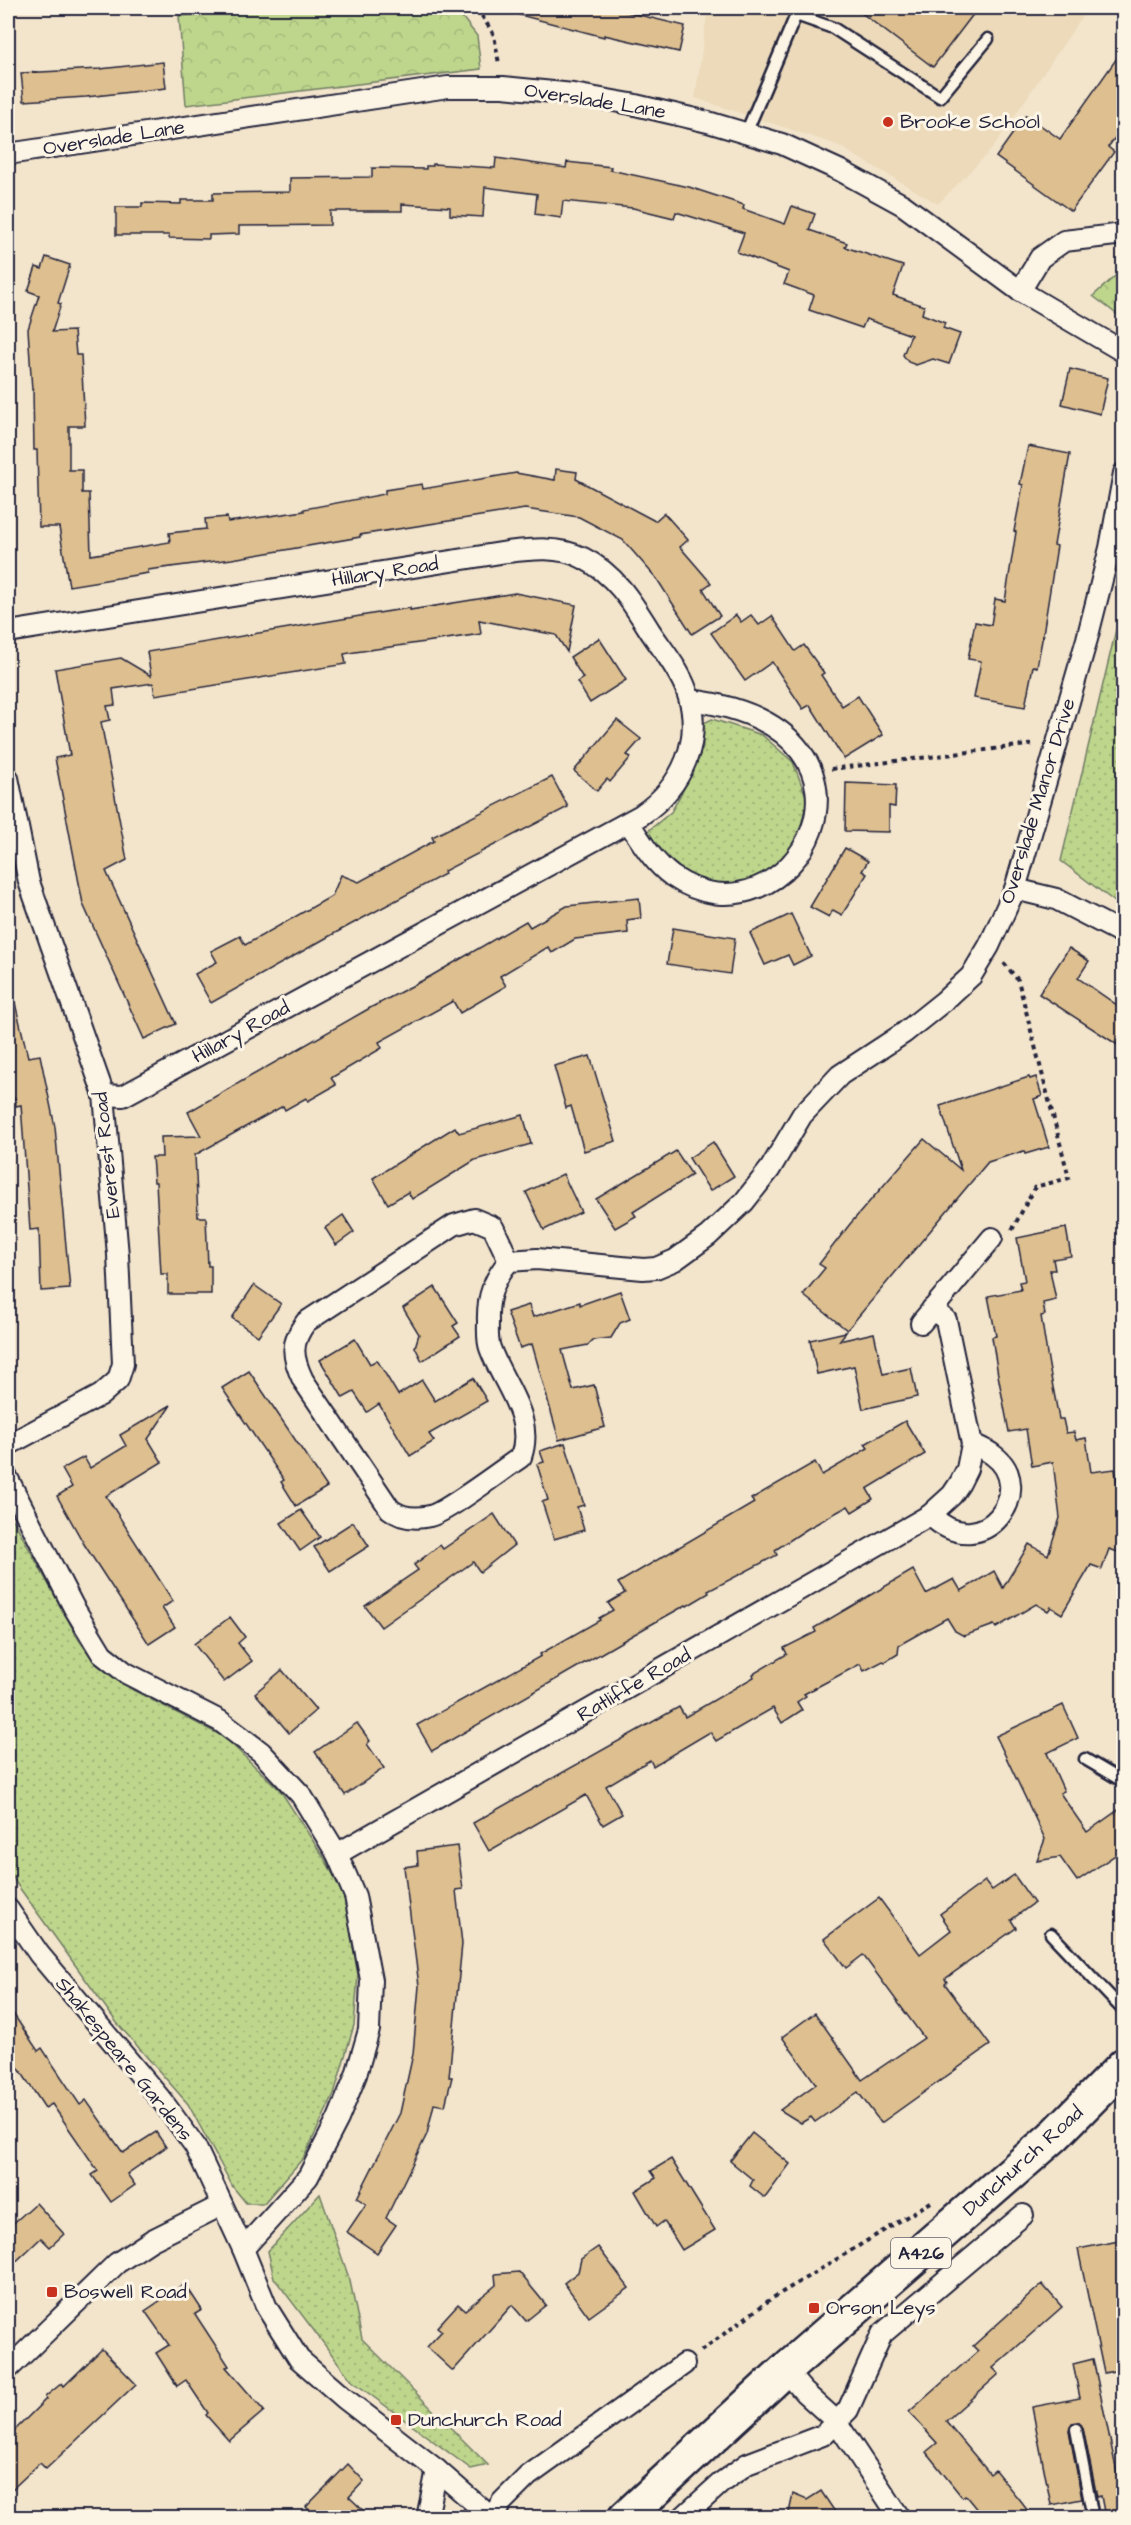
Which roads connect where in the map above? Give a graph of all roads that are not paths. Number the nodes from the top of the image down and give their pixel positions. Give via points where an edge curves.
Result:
1 (794, 11) edge
2 (988, 39) dead end
3 (746, 133) junction
4 (8, 154) edge
5 (1124, 234) edge
6 (1020, 291) junction
7 (1124, 352) edge
8 (1124, 473) edge
9 (8, 632) edge
10 (690, 700) junction
11 (8, 778) edge
12 (628, 823) junction
13 (1015, 889) junction
14 (1124, 934) edge
15 (104, 1095) junction
16 (992, 1238) road end
17 (509, 1261) junction
18 (8, 1444) edge
19 (972, 1444) junction
20 (8, 1479) edge
21 (930, 1515) junction
22 (1085, 1759) dead end
23 (1124, 1782) edge
24 (337, 1854) junction
25 (8, 1909) edge
26 (1051, 1934) dead end
27 (1124, 2011) edge
28 (1124, 2065) edge
29 (222, 2205) junction
30 (1023, 2215) dead end
31 (243, 2249) junction
32 (684, 2364) road end
33 (8, 2369) edge
34 (785, 2370) junction
35 (836, 2421) junction
36 (1076, 2429) dead end
37 (437, 2470) junction
38 (427, 2517) edge
39 (492, 2517) edge
40 (625, 2517) edge
41 (682, 2517) edge
42 (900, 2517) edge
43 (1093, 2517) edge

1 - 2 lane via 833,28 940,97
1 - 3 lane
3 - 4 street, Overslade Lane via 632,104 573,94 503,87 448,87
3 - 6 street, Overslade Lane via 831,166 903,205
5 - 6 street via 1064,241 1040,258
6 - 7 street, Overslade Lane
8 - 13 street, Overslade Manor Drive via 1110,548
9 - 10 street, Hillary Road via 545,549 581,557 616,581 681,678
10 - 12 street, Hillary Road via 692,740 680,776 656,805
10 - 12 street via 727,708 775,729 797,747 812,771 817,804 816,818 804,846 782,873 751,889 717,892 685,884 659,865
11 - 15 street, Everest Road via 29,882
12 - 15 street, Hillary Road via 123,1096
13 - 14 street via 1056,899
13 - 17 street, Overslade Manor Drive via 971,976 904,1033 840,1075 802,1115 770,1169 744,1202 708,1236 657,1268 537,1259
15 - 18 street, Everest Road via 123,1364 118,1380 100,1395
16 - 19 street, Ratliffe Road via 927,1316 946,1320
17 - 17 street via 493,1227 474,1219 454,1225 306,1322 296,1336 294,1361 303,1380 396,1514 412,1518 433,1516 521,1457 526,1432 522,1413 488,1346 487,1305 496,1277
19 - 21 street, Ratliffe Road via 960,1483
19 - 21 street via 993,1455 1007,1473 1010,1496 1006,1507 992,1525 971,1533 950,1530
20 - 24 street via 102,1654 126,1673 220,1721 261,1752 301,1795
21 - 24 street, Ratliffe Road
22 - 23 lane
24 - 31 street via 355,1896 372,1980 369,2030 338,2119 308,2177
25 - 29 street, Shakespeare Gardens via 39,1954 195,2146
26 - 27 lane
28 - 34 highway, Dunchurch Road / A426 via 1055,2135
29 - 31 street, Shakespeare Gardens
29 - 33 street via 152,2240 117,2263
30 - 35 street, Dunchurch Road via 882,2334 848,2410
31 - 37 street, Shakespeare Gardens via 267,2308 299,2359
32 - 39 street via 528,2476
34 - 35 street
34 - 40 highway, Dunchurch Road / A426
35 - 41 street, Dunchurch Road via 823,2435 747,2464
35 - 42 street
36 - 43 lane
37 - 38 street
37 - 39 street, Shakespeare Gardens

